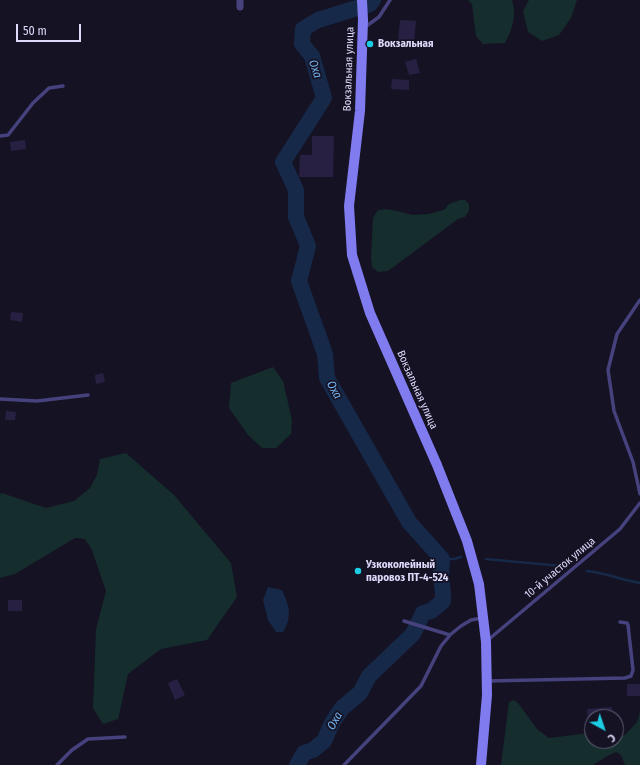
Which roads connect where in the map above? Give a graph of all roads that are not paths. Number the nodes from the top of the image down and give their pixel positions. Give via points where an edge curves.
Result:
1 (362, 0) edge
2 (390, 0) edge
3 (363, 24) junction
4 (63, 86) dead end
5 (0, 136) edge
6 (640, 300) edge
7 (88, 395) dead end
8 (0, 399) edge
9 (640, 494) edge
10 (640, 503) edge
11 (483, 617) junction
12 (404, 620) dead end
13 (620, 622) dead end
14 (450, 635) junction
15 (486, 642) junction
16 (487, 680) junction
17 (125, 738) dead end
18 (57, 765) edge
19 (344, 765) edge
20 (481, 765) edge

1 - 3 street, Вокзальная улица
2 - 3 lane via 379,17
3 - 11 street, Вокзальная улица via 360,111 349,206 352,255 370,313 467,540 479,584
4 - 5 lane via 49,88 33,103 8,135
6 - 9 lane via 617,334 608,370 614,411 633,462
7 - 8 lane via 37,401
10 - 15 lane, 10-й участок улица via 620,528
11 - 14 lane via 471,620
11 - 15 street, Вокзальная улица
12 - 14 lane
13 - 16 lane via 628,625 633,670 631,676
14 - 19 lane via 441,646 422,686
15 - 16 street, Вокзальная улица
16 - 20 street, Вокзальная улица
17 - 18 lane via 88,739

